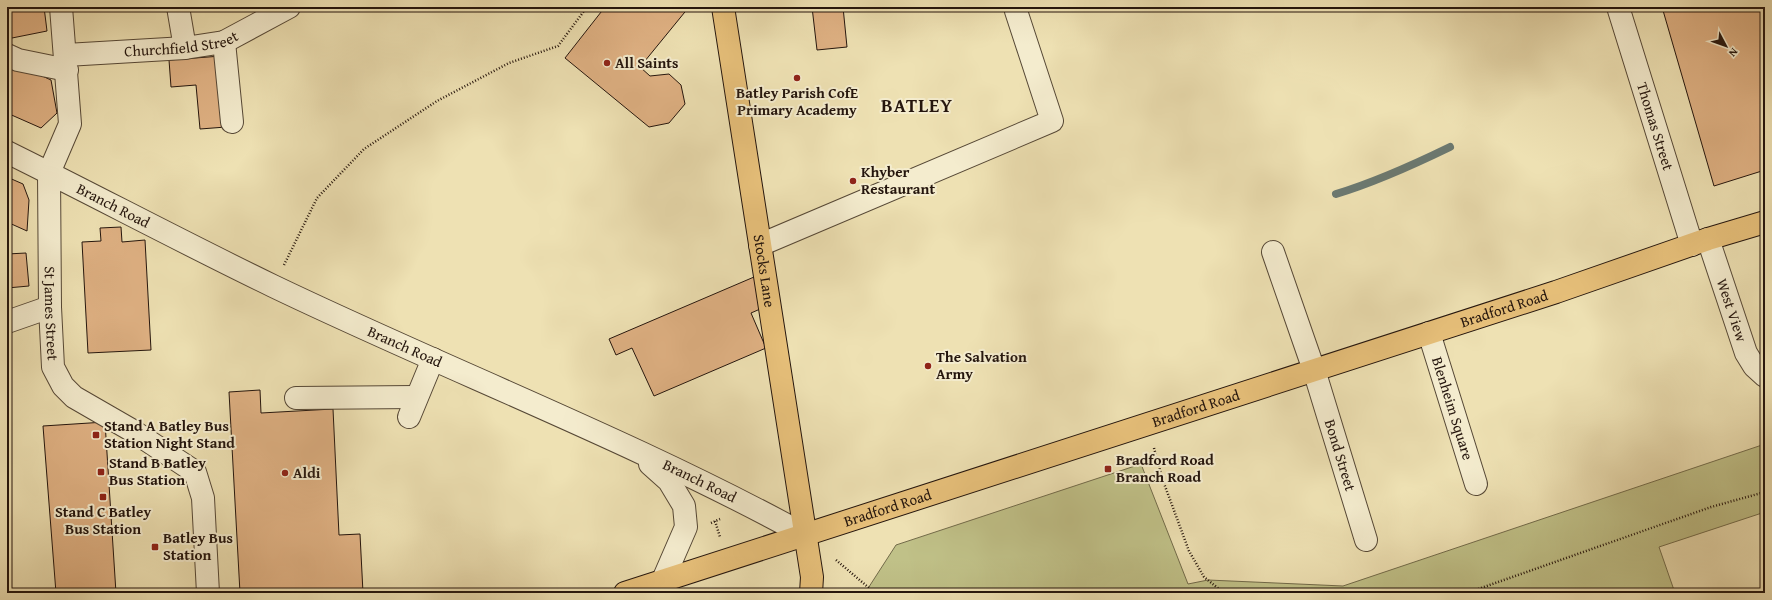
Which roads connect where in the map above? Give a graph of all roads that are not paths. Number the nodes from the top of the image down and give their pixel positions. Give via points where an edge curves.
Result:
1 (61, 7) edge
2 (178, 7) edge
3 (289, 7) edge
4 (723, 7) edge
5 (1618, 7) edge
6 (1016, 11) dead end
7 (224, 42) junction
8 (184, 48) junction
9 (7, 55) edge
10 (66, 62) junction
11 (232, 122) dead end
12 (7, 152) edge
13 (49, 173) junction
14 (1765, 222) edge
15 (1700, 242) junction
16 (760, 245) junction
17 (1273, 252) dead end
18 (50, 307) junction
19 (7, 322) edge
20 (1429, 333) junction
21 (433, 359) junction
22 (1314, 370) junction
23 (1765, 376) edge
24 (296, 398) dead end
25 (632, 449) junction
26 (1476, 484) dead end
27 (805, 534) junction
28 (1366, 540) dead end
29 (663, 580) junction
30 (208, 593) edge
31 (625, 593) edge
32 (811, 593) edge

1 - 10 street
2 - 8 street
3 - 7 street, Churchfield Street
4 - 16 main road, Stocks Lane
5 - 15 street, Thomas Street
6 - 16 street via 1052,121
7 - 8 street, Churchfield Street
7 - 11 street
8 - 10 street, Churchfield Street
9 - 10 street, Churchfield Street via 18,60
10 - 13 street via 70,124
12 - 13 street, Branch Road
13 - 18 street, St James Street
13 - 21 street, Branch Road via 273,286
14 - 15 main road, Bradford Road
15 - 20 main road, Bradford Road
15 - 23 street, West View via 1746,353 1754,366
16 - 27 main road, Stocks Lane
17 - 22 street, Bond Street
18 - 19 street
18 - 30 street, St James Street via 53,367 63,386 74,397 133,431 195,472 203,498
20 - 22 main road, Bradford Road
20 - 26 street, Blenheim Square
21 - 24 street via 413,407
21 - 25 street, Branch Road
22 - 27 main road, Bradford Road
22 - 28 street, Bond Street
25 - 27 street, Branch Road via 742,500
25 - 29 street via 669,480 684,506 686,527
27 - 29 main road, Bradford Road
27 - 32 main road, Stocks Lane via 812,577
29 - 31 main road, Bradford Road

